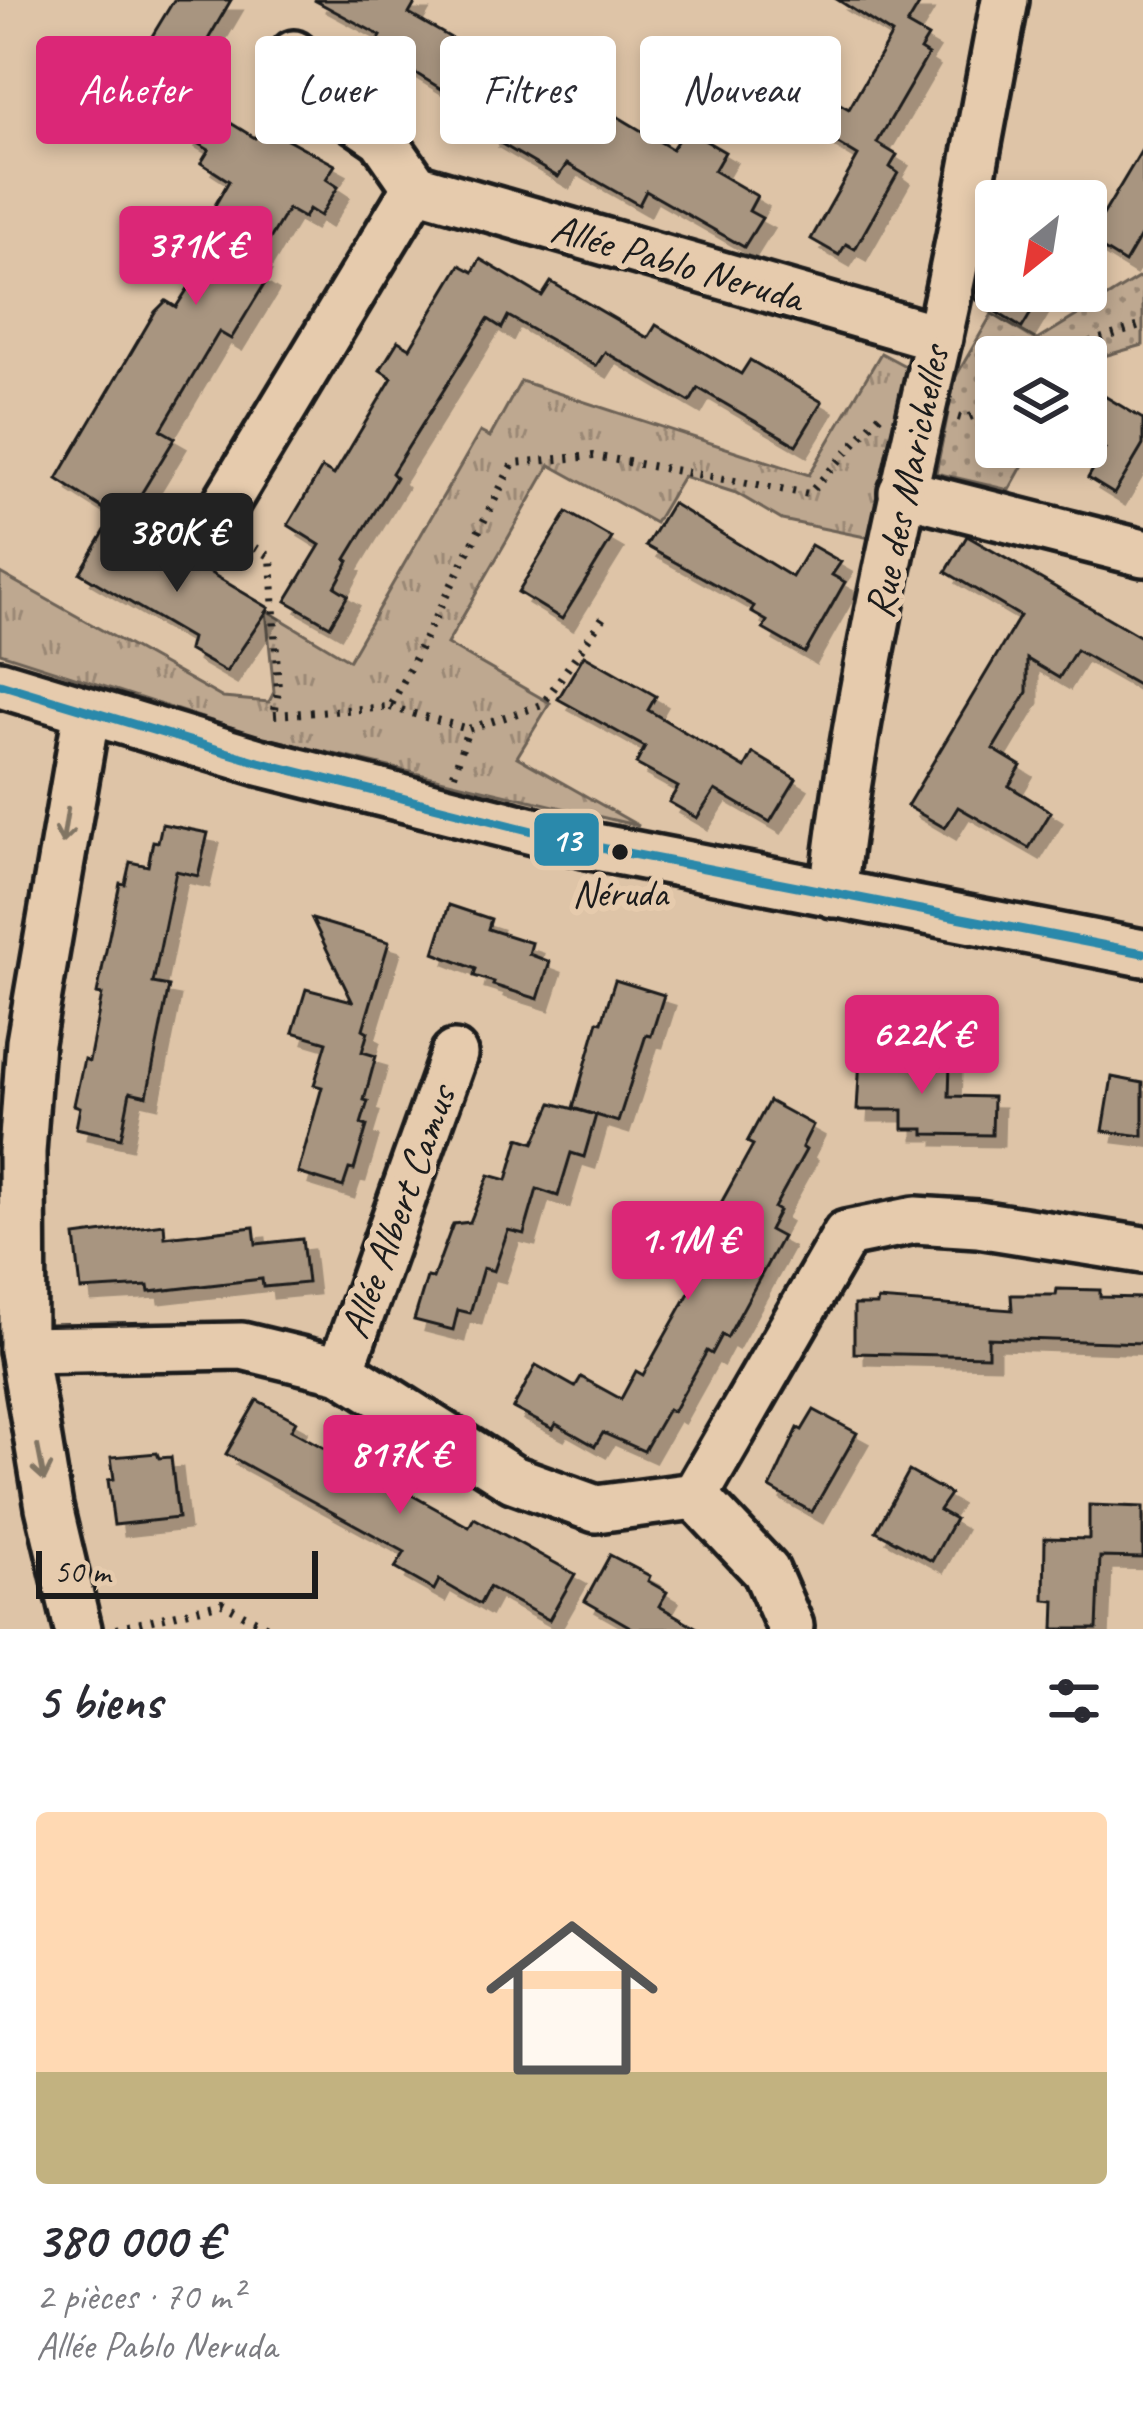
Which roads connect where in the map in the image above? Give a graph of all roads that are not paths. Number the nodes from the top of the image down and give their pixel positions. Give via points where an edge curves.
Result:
1 (1005, 0) edge
2 (386, 144) edge
3 (416, 188) junction
4 (939, 338) junction
5 (902, 492) junction
6 (215, 520) road end
7 (1143, 553) edge
8 (0, 684) edge
9 (87, 711) junction
10 (833, 894) junction
11 (1143, 953) edge
12 (454, 1054) dead end
13 (11, 1187) edge
14 (1143, 1250) edge
15 (23, 1350) junction
16 (341, 1370) junction
17 (695, 1496) junction
18 (790, 1626) dead end
19 (78, 1629) edge

1 - 4 street, Rue des Marichelles
2 - 3 street
3 - 4 street, Allée Pablo Neruda
3 - 6 street
4 - 5 street, Rue des Marichelles
5 - 7 street
5 - 10 street, Rue des Marichelles
8 - 9 street
9 - 10 street via 442,810
9 -> 13 street
10 - 11 street
12 - 16 street, Allée Albert Camus
13 - 15 street
14 - 17 street via 914,1220 846,1234
15 - 16 street, Allée Albert Camus via 242,1346
15 -> 19 street
16 - 17 street, Allée Albert Camus via 513,1479 596,1509
17 - 18 street via 766,1571

